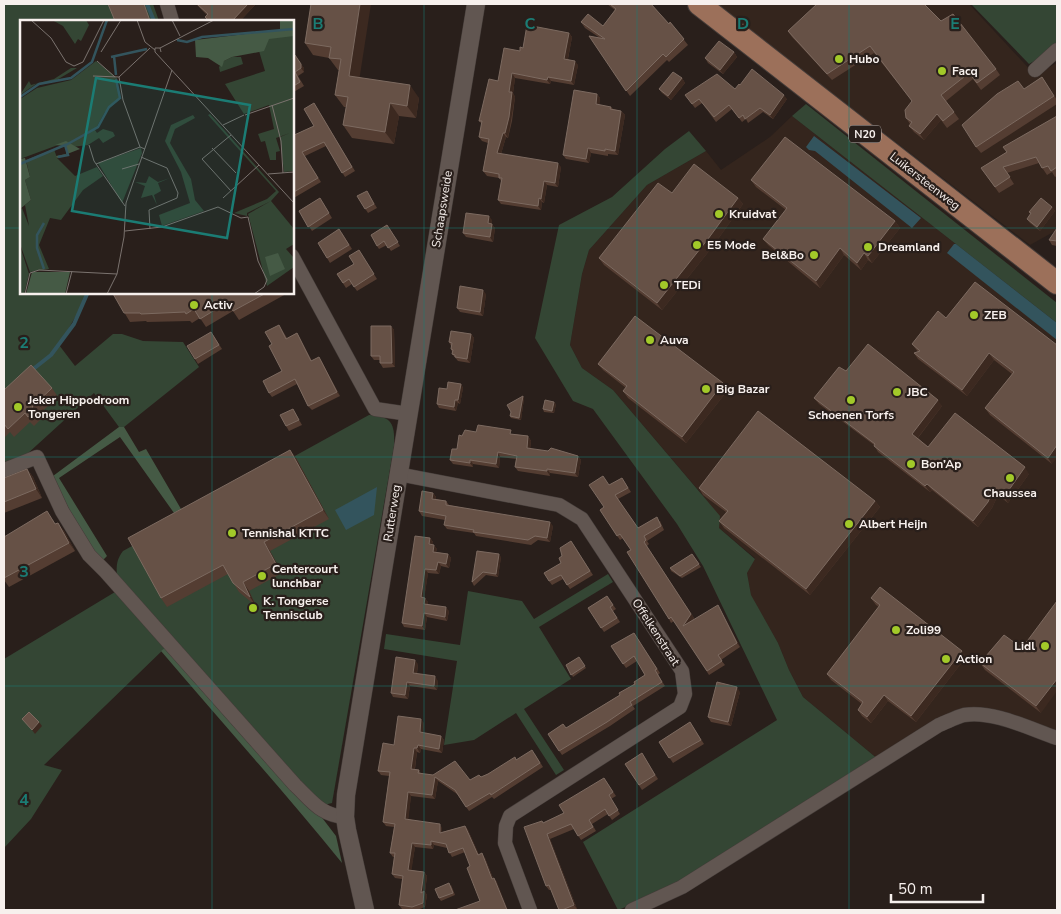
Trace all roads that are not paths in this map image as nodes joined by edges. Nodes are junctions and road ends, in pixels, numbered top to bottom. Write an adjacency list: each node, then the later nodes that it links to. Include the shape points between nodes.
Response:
1 (167, 4): 4 (street)
2 (476, 4): 9 (street, Schaapsweide)
3 (699, 4): 8 (main road, Luikersteenweg / N20)
4 (172, 20)
5 (1057, 50): 6 (street)
6 (1035, 70)
7 (294, 260): 9 (street, via 375,409)
8 (1057, 283)
9 (409, 414): 11 (street, Rutterweg)
10 (4, 470): 13 (street, via 37,457 62,512 89,555 295,784 324,813)
11 (398, 474): 13 (street, Rutterweg); 15 (street, Offelkenstraat, via 559,505 582,518 682,671 685,694 680,707 510,816 505,843)
12 (1057, 738): 16 (street, via 994,716 963,715 939,726 682,887)
13 (345, 817): 14 (street, Rutterweg)
14 (365, 910)
15 (530, 910)
16 (632, 910)

